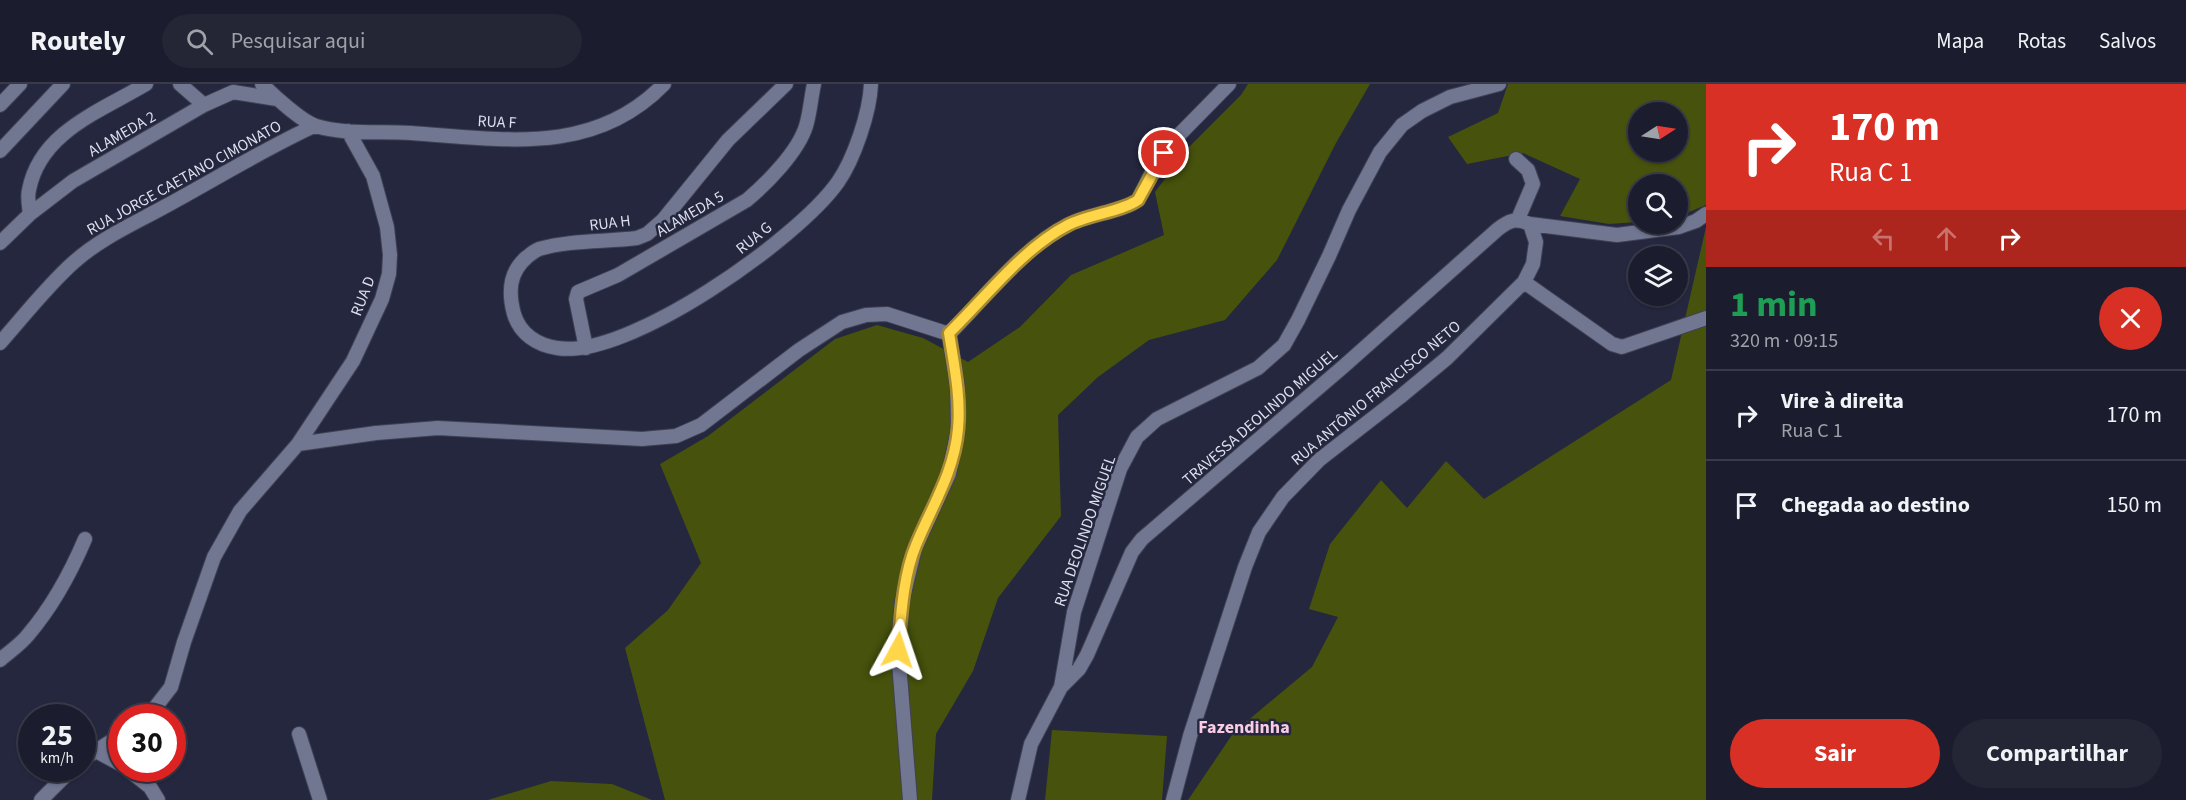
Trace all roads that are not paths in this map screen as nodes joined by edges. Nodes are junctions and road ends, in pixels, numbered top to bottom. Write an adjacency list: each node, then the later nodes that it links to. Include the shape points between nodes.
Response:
1 (20, 84): 14 (street)
2 (63, 84): 18 (street)
3 (146, 84): 20 (street, via 61,135 36,169 28,192)
4 (180, 84): 15 (street)
5 (262, 84): 13 (street)
6 (664, 84): 17 (street, RUA F, via 653,96 621,116 572,136 513,140)
7 (786, 84): 28 (street, RUA H, via 728,140 647,234 536,250 519,263 509,284 515,320 523,332 538,344 558,349)
8 (814, 84): 28 (street, ALAMEDA 5, via 801,138 765,185 747,200 618,275 578,292)
9 (871, 84): 28 (street, RUA G, via 862,129 839,181 823,200 772,246 722,283 630,333)
10 (1229, 84): 26 (street, via 1164,153 1138,200 1070,224 1051,235 1010,270)
11 (1499, 84): 32 (street, RUA DEOLINDO MIGUEL, via 1450,98 1402,125 1380,152 1284,345 1258,368 1157,419 1137,438 1120,469 1074,612)
12 (228, 88): 13 (street, ALAMEDA 2); 15 (street, ALAMEDA 2)
13 (277, 99): 16 (street)
14 (0, 105)
15 (204, 105): 20 (street, ALAMEDA 2, via 73,181)
16 (314, 126): 17 (street, RUA F); 27 (street, RUA JORGE CAETANO CIMONATO, via 115,232 75,261)
17 (348, 132): 29 (street, RUA D, via 373,177 387,227 389,274 382,299 353,361)
18 (0, 151)
19 (1516, 159): 22 (street, via 1528,170 1533,184)
20 (30, 214): 23 (street, ALAMEDA 2)
21 (1706, 214): 22 (street, via 1679,227 1617,235)
22 (1524, 221): 24 (street, RUA ANTÔNIO FRANCISCO NETO, via 1536,242 1533,264); 32 (street, TRAVESSA DEOLINDO MIGUEL, via 1510,220 1498,229 1142,539 1132,552 1087,655)
23 (0, 243)
24 (1524, 282): 25 (street, via 1612,344 1622,347); 45 (street, RUA ANTÔNIO FRANCISCO NETO, via 1447,357 1320,460 1283,497 1259,532 1190,736)
25 (1706, 318)
26 (949, 333): 29 (street, via 887,314 842,322 701,425 676,436 642,439 438,428); 43 (street, via 957,384 958,429 949,474 915,548 901,614 898,650)
27 (0, 344)
28 (586, 348)
29 (298, 444): 33 (street, RUA D, via 240,511 214,557 171,687)
30 (85, 539): 31 (street, via 44,614 27,637)
31 (0, 660)
32 (1061, 687): 44 (street, RUA DEOLINDO MIGUEL, via 1031,744)
33 (158, 704)
34 (298, 734): 42 (street)
35 (108, 743): 36 (street)
36 (96, 751): 37 (street)
37 (108, 757)
38 (59, 782): 40 (street)
39 (144, 782): 41 (street)
40 (41, 800)
41 (158, 800)
42 (320, 800)
43 (910, 800)
44 (1018, 800)
45 (1173, 800)

